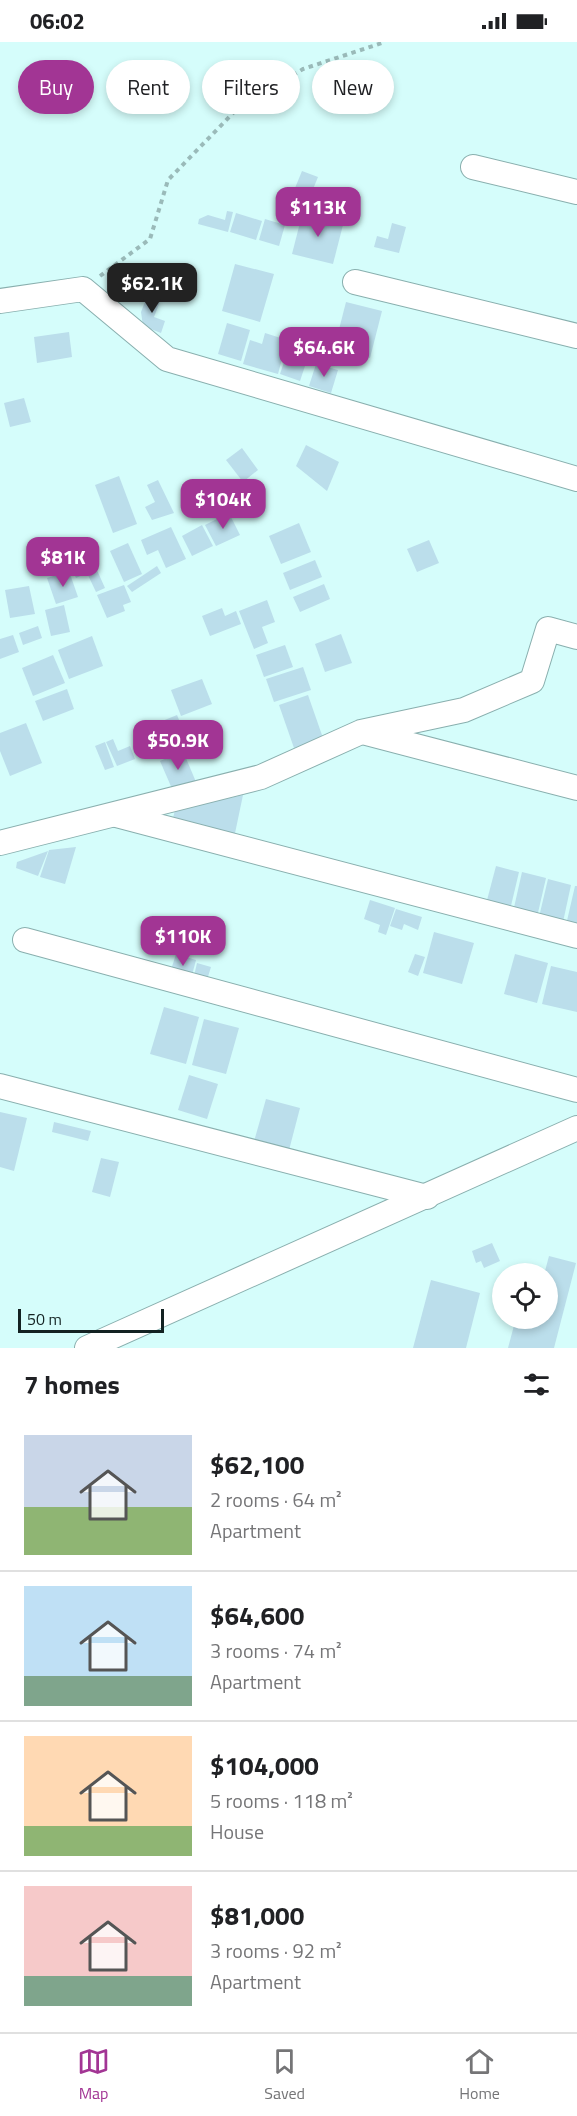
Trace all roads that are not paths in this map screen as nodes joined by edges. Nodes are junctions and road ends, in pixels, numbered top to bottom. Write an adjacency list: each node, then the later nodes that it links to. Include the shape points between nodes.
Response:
1 (473, 167): 2 (street)
2 (577, 192)
3 (355, 282): 5 (street)
4 (0, 301): 6 (street, via 83,289 167,359)
5 (577, 336)
6 (577, 479)
7 (577, 637): 8 (street, via 548,629 532,681 464,710)
8 (361, 732): 9 (street); 10 (street, via 261,777)
9 (577, 788)
10 (113, 814): 11 (street); 12 (street)
11 (0, 843)
12 (577, 936)
13 (25, 940): 15 (street)
14 (0, 1086): 17 (street)
15 (577, 1090)
16 (577, 1128): 17 (street)
17 (427, 1197): 18 (street)
18 (87, 1348)

